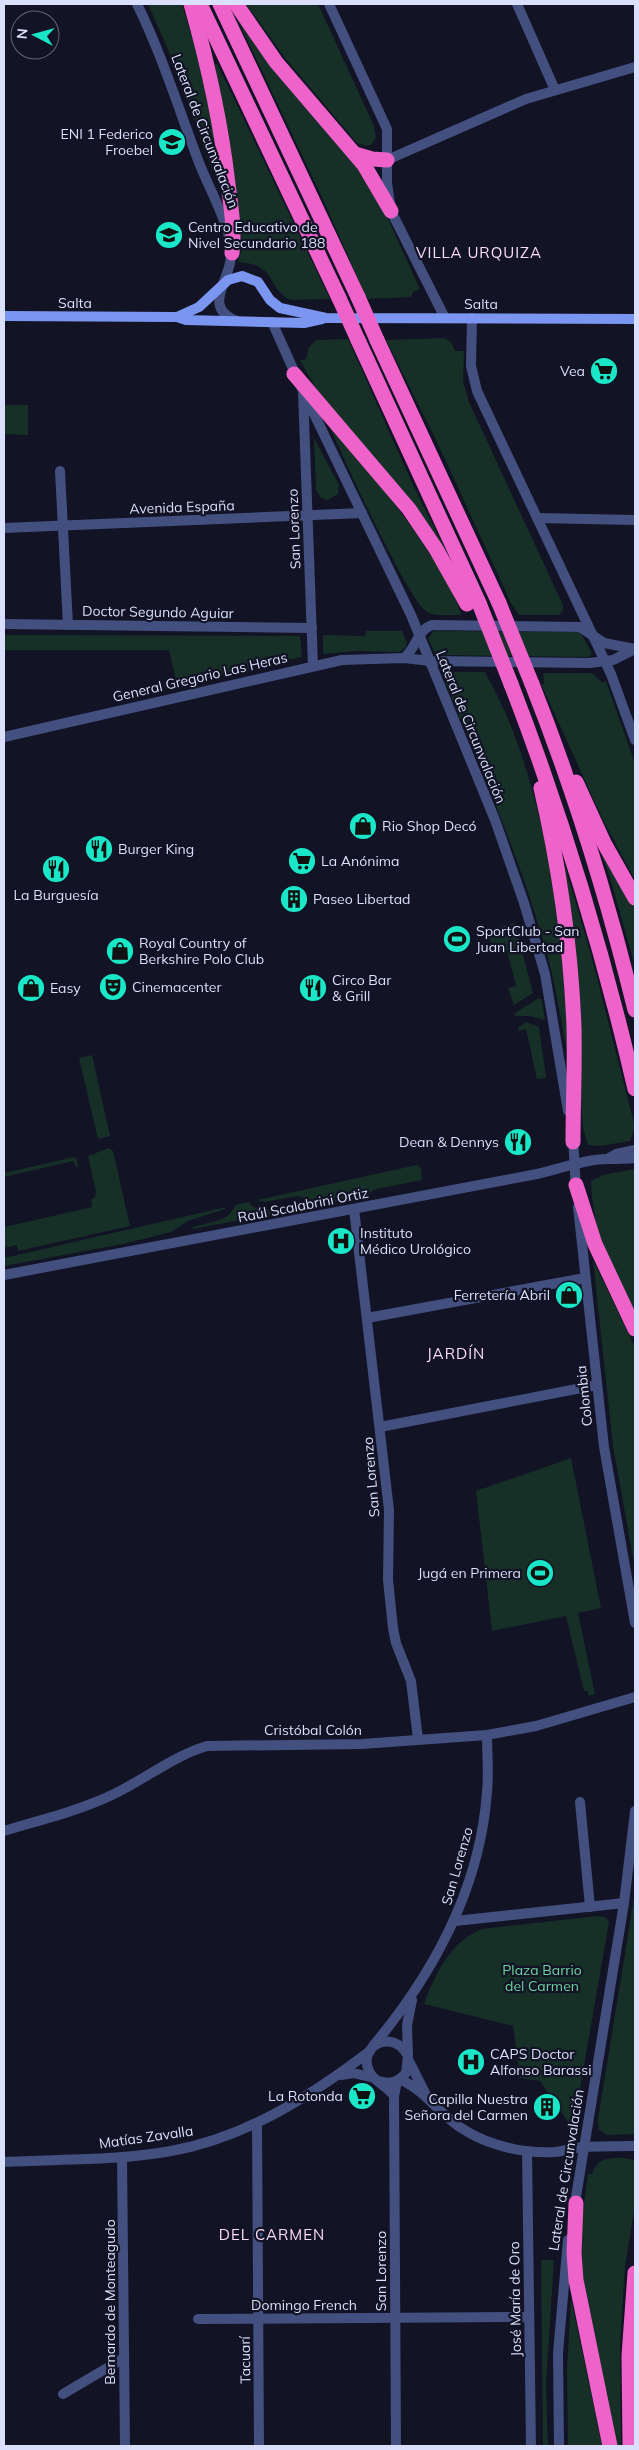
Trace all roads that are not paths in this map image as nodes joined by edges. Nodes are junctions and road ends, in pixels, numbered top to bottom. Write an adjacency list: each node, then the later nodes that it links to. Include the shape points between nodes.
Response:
1 (137, 4): 13 (street, Lateral de Circunvalación, via 167,69 203,173 224,220)
2 (191, 4): 13 (highway, via 219,113 232,215)
3 (200, 4): 32 (highway, bridge, via 339,298)
4 (220, 4): 43 (highway, bridge, via 499,603)
5 (236, 4): 10 (highway, via 276,62)
6 (329, 4): 11 (street, via 386,129)
7 (517, 4): 9 (street)
8 (635, 67): 9 (street)
9 (555, 90): 11 (street, via 526,99)
10 (355, 154): 11 (highway); 12 (highway)
11 (387, 160): 12 (street)
12 (391, 211): 18 (street)
13 (232, 253): 14 (street)
14 (221, 288): 16 (main road, Salta, via 199,308); 17 (main road, Salta, via 233,278 246,276 258,282 280,308); 21 (street, via 221,308 226,315)
15 (4, 316): 16 (main road, Salta)
16 (177, 317): 21 (main road, Salta)
17 (326, 318): 18 (main road, Salta); 22 (main road, Salta, via 304,323)
18 (445, 318): 19 (main road, Salta)
19 (472, 318): 20 (main road, Salta); 28 (street, via 474,384)
20 (635, 319)
21 (238, 321): 22 (main road, Salta)
22 (272, 322): 23 (street, Lateral de Circunvalación)
23 (294, 374): 24 (street, Lateral de Circunvalación); 32 (highway, via 404,504)
24 (302, 391): 26 (street, Lateral de Circunvalación); 27 (street, San Lorenzo)
25 (60, 471): 30 (street)
26 (362, 513): 27 (street, Avenida España); 37 (street, Lateral de Circunvalación)
27 (307, 515): 30 (street, Avenida España); 35 (street, San Lorenzo)
28 (537, 518): 29 (street); 36 (street)
29 (635, 520)
30 (62, 526): 31 (street, Avenida España); 34 (street)
31 (4, 528)
32 (473, 604): 44 (highway, bridge, via 502,662)
33 (4, 624): 34 (street, Doctor Segundo Aguiar)
34 (68, 625): 35 (street, Doctor Segundo Aguiar)
35 (312, 628): 42 (street, San Lorenzo)
36 (592, 634): 37 (street, General Gregorio Las Heras, via 580,627 432,625); 38 (street, General Gregorio Las Heras, via 604,643); 41 (street)
37 (420, 635): 39 (street, via 414,650); 40 (street, Lateral de Circunvalación)
38 (635, 649): 41 (street, General Gregorio Las Heras)
39 (404, 658): 40 (street, General Gregorio Las Heras); 42 (street, General Gregorio Las Heras, via 356,658)
40 (430, 661): 41 (street, General Gregorio Las Heras); 50 (street, Lateral de Circunvalación, via 495,820 531,924 550,999)
41 (605, 662): 46 (street)
42 (313, 666): 45 (street, General Gregorio Las Heras)
43 (544, 715): 47 (highway, via 604,843); 48 (highway, via 600,883)
44 (529, 731): 49 (highway, via 584,893); 50 (highway, via 551,838 570,970 574,1028)
45 (4, 737)
46 (635, 740)
47 (635, 898)
48 (635, 1010)
49 (635, 1089)
50 (573, 1142): 54 (street, Lateral de Circunvalación)
51 (635, 1150): 53 (street, Raúl Scalabrini Ortiz)
52 (635, 1158): 53 (street, Raúl Scalabrini Ortiz)
53 (607, 1159): 54 (street, Raúl Scalabrini Ortiz)
54 (575, 1165): 55 (street, Colombia); 56 (street, Raúl Scalabrini Ortiz)
55 (576, 1185): 58 (street, Colombia); 60 (highway, via 595,1244)
56 (354, 1209): 57 (street, Raúl Scalabrini Ortiz); 59 (street, San Lorenzo)
57 (4, 1275)
58 (585, 1278): 59 (street); 61 (street, Colombia)
59 (367, 1318): 62 (street, San Lorenzo)
60 (635, 1329)
61 (597, 1385): 62 (street); 63 (street, Colombia, via 604,1447)
62 (380, 1427): 66 (street, San Lorenzo, via 389,1510 388,1580 393,1628 411,1682)
63 (635, 1623)
64 (635, 1698): 65 (street, Cristóbal Colón, via 536,1726)
65 (487, 1734): 66 (street, Cristóbal Colón); 72 (street, San Lorenzo, via 488,1791 482,1832)
66 (418, 1739): 69 (street, Cristóbal Colón, via 362,1744 207,1746 99,1801)
67 (580, 1802): 71 (street)
68 (635, 1811): 70 (street, Lateral de Circunvalación)
69 (4, 1831)
70 (624, 1903): 71 (street); 83 (street, Lateral de Circunvalación)
71 (590, 1907): 72 (street)
72 (455, 1921): 73 (street, San Lorenzo)
73 (414, 1994): 74 (street, San Lorenzo); 75 (street, San Lorenzo, via 407,2025)
74 (372, 2049): 75 (street, via 390,2041 401,2046); 76 (street, Matías Zavalla); 77 (street, via 368,2069)
75 (408, 2058): 78 (street, via 406,2073); 80 (street)
76 (335, 2077): 77 (street, Matías Zavalla, via 353,2073); 81 (street, Matías Zavalla)
77 (377, 2080): 78 (street, via 385,2083); 79 (street)
78 (398, 2080): 79 (street, San Lorenzo); 80 (street)
79 (394, 2096): 90 (street, San Lorenzo)
80 (427, 2098): 84 (street, via 465,2131 483,2140)
81 (257, 2122): 85 (street, Matías Zavalla, via 202,2144); 92 (street, Tacuarí)
82 (630, 2146): 83 (street)
83 (584, 2147): 84 (street, via 557,2152); 87 (street, Lateral de Circunvalación)
84 (527, 2151): 89 (street, José María de Oro)
85 (122, 2157): 86 (street, Matías Zavalla); 93 (street, Bernardo de Monteagudo)
86 (4, 2162)
87 (576, 2203): 99 (street, Lateral de Circunvalación, via 569,2236 560,2321); 100 (highway, via 576,2280)
88 (635, 2273): 101 (highway, via 630,2346)
89 (529, 2317): 90 (street, Domingo French); 98 (street, José María de Oro)
90 (395, 2318): 92 (street, Domingo French); 97 (street, San Lorenzo)
91 (198, 2319): 92 (street, Domingo French)
92 (258, 2319): 96 (street, Tacuarí)
93 (124, 2358): 94 (street); 95 (street, Bernardo de Monteagudo)
94 (63, 2394)
95 (125, 2446)
96 (260, 2446)
97 (396, 2446)
98 (531, 2446)
99 (558, 2446)
100 (610, 2446)
101 (630, 2446)

